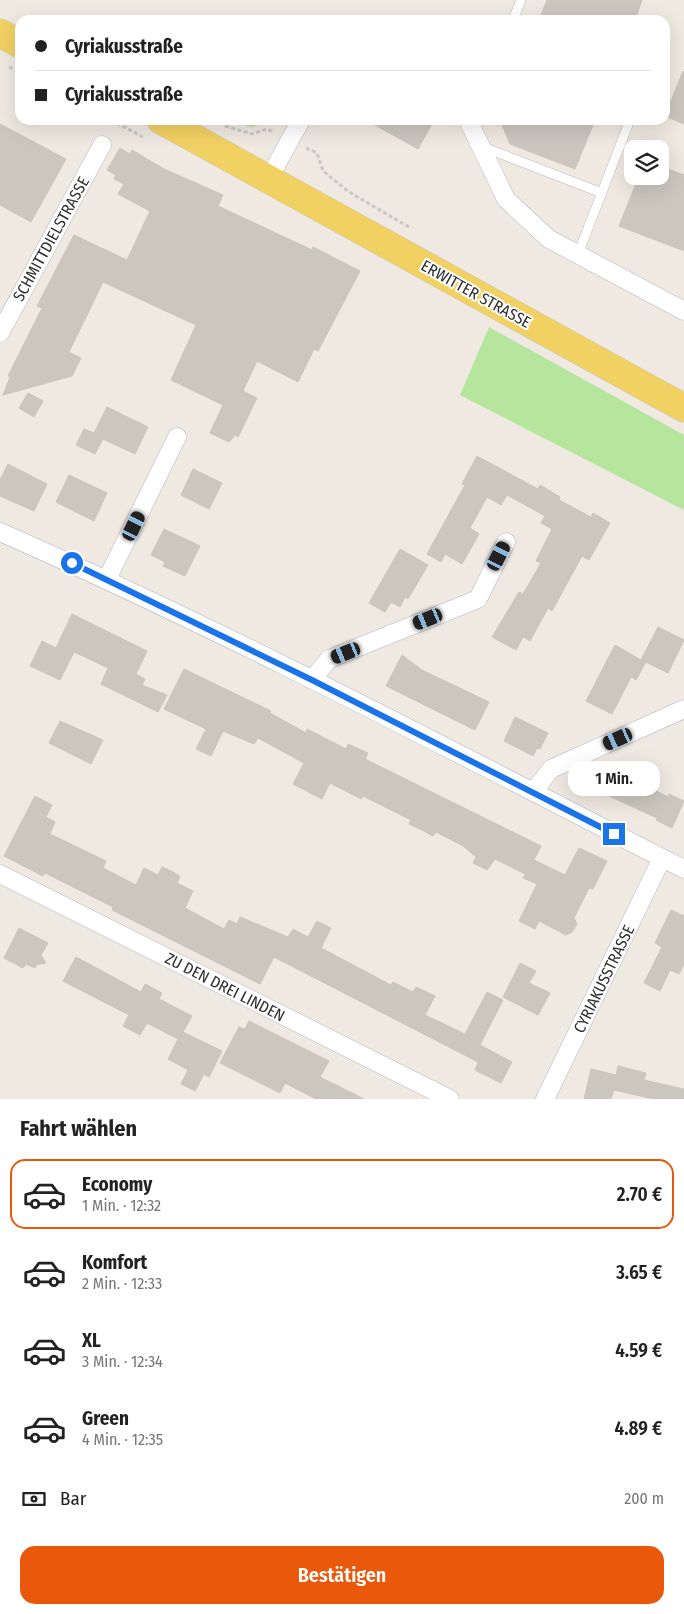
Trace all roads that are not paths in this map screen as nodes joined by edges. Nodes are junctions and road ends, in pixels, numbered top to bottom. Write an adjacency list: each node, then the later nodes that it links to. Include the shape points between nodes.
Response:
1 (521, 0): 2 (lane)
2 (515, 15)
3 (0, 33): 4 (main road)
4 (15, 41)
5 (170, 125): 11 (main road, ERWITTER STRASSE)
6 (298, 125): 11 (street)
7 (470, 125): 10 (street)
8 (628, 125): 12 (lane)
9 (102, 144): 15 (street, SCHMITTDIELSTRASSE)
10 (481, 146): 12 (lane); 13 (street, via 506,199 550,239)
11 (269, 178): 16 (main road, ERWITTER STRASSE)
12 (602, 193): 13 (lane)
13 (578, 254): 14 (street)
14 (684, 311)
15 (0, 333)
16 (684, 408)
17 (177, 437): 20 (street)
18 (0, 532): 20 (street)
19 (506, 542): 21 (street, via 478,598 329,659)
20 (107, 579): 21 (street)
21 (312, 680): 23 (street)
22 (684, 709): 23 (street, via 551,769)
23 (533, 792): 24 (street)
24 (662, 858): 25 (street); 28 (street, CYRIAKUSSTRASSE)
25 (684, 869)
26 (0, 874): 27 (street, ZU DEN DREI LINDEN)
27 (450, 1099)
28 (545, 1099)

